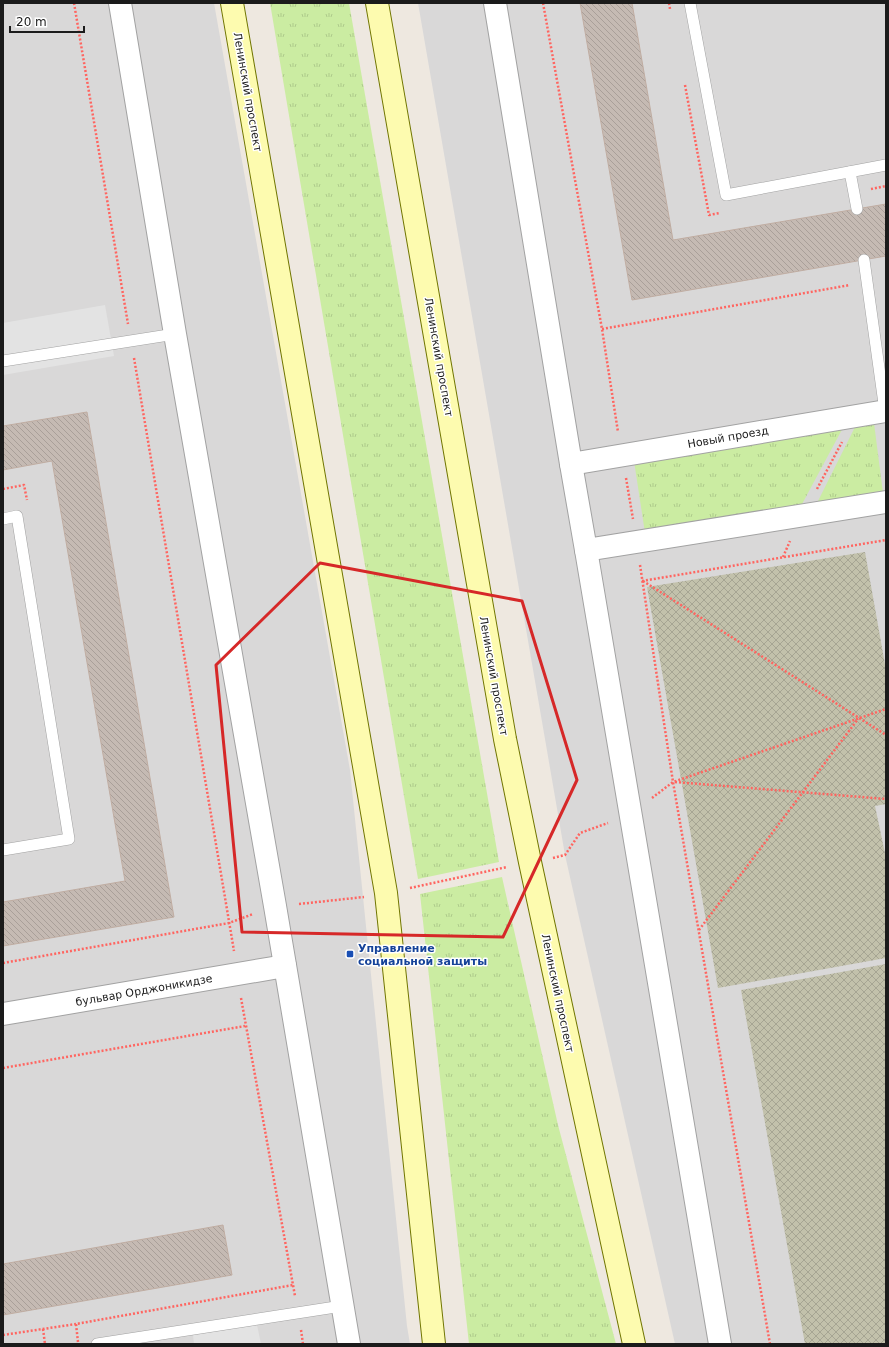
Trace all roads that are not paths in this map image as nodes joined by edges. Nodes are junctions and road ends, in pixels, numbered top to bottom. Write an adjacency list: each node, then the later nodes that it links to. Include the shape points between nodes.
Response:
1 (120, 3): 10 (street)
2 (232, 3): 23 (main road, Ленинский проспект, via 386,893)
3 (377, 3): 24 (main road, Ленинский проспект, via 504,731)
4 (495, 3): 13 (street)
5 (690, 3): 7 (lane, via 726,195)
6 (886, 165): 7 (lane)
7 (850, 172): 8 (lane)
8 (857, 209)
9 (864, 260): 12 (lane)
10 (175, 334): 11 (lane); 18 (street)
11 (3, 361)
12 (886, 411): 13 (street, Новый проезд)
13 (571, 464): 16 (street)
14 (886, 502): 16 (street)
15 (3, 519): 17 (lane, via 17,516 69,839)
16 (586, 550): 25 (street)
17 (3, 850)
18 (285, 966): 19 (street, бульвар Орджоникидзе); 20 (street)
19 (3, 1014)
20 (342, 1306): 21 (lane); 22 (street)
21 (97, 1344)
22 (349, 1344)
23 (434, 1344)
24 (634, 1344)
25 (720, 1344)

